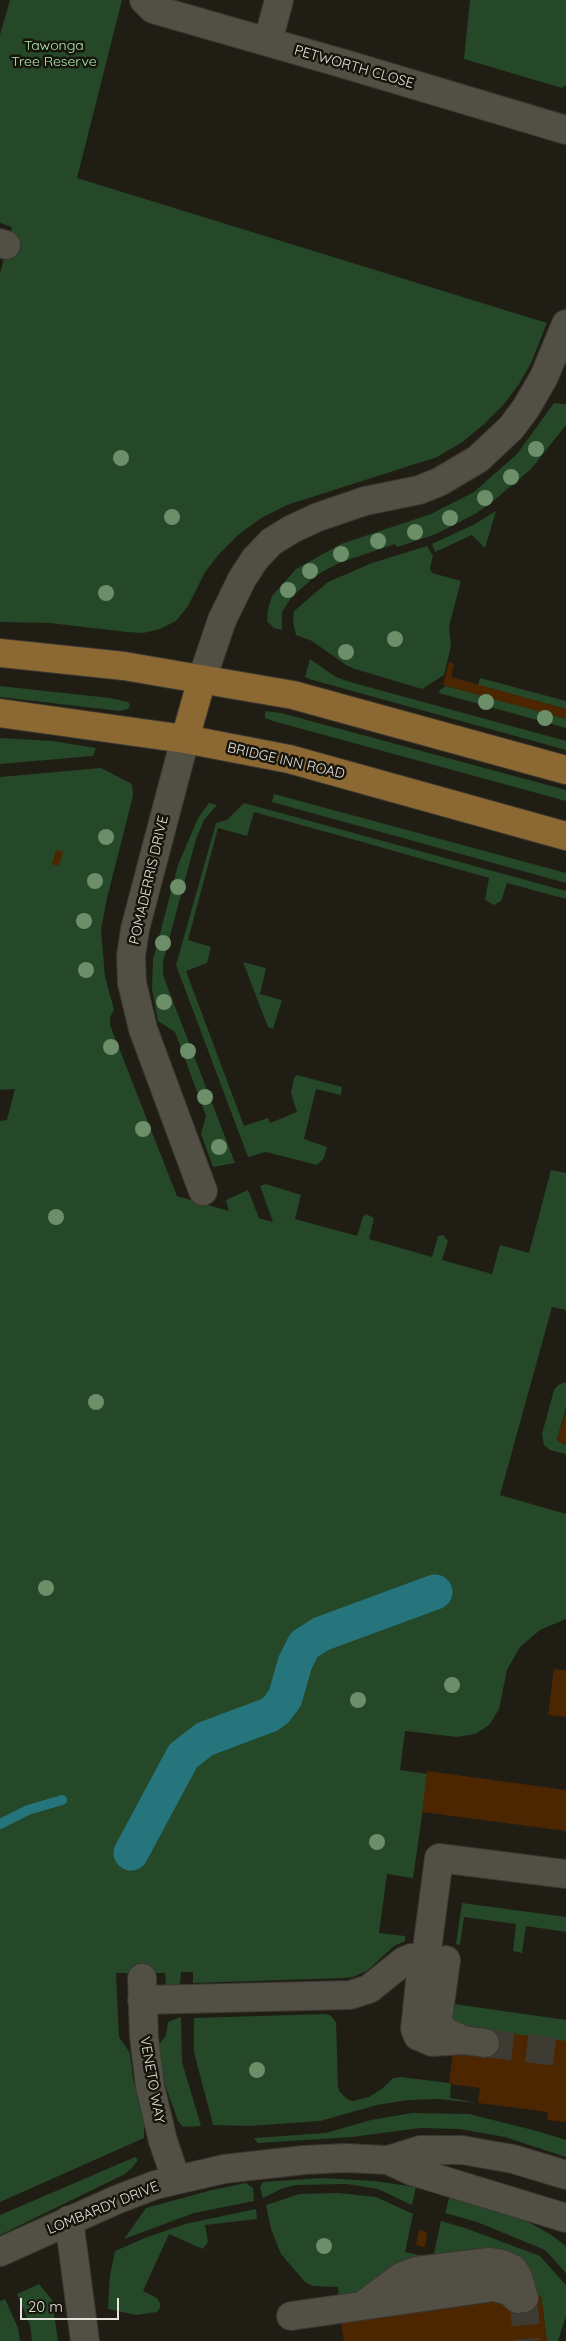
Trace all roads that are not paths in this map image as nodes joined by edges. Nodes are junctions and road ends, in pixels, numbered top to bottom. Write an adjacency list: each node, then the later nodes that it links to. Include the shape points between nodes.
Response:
1 (144, 0): 3 (street, PETWORTH CLOSE, via 153,9)
2 (279, 0): 3 (street)
3 (268, 41): 4 (street, PETWORTH CLOSE)
4 (566, 130)
5 (566, 324): 6 (street)
6 (555, 380): 8 (street, via 511,428 460,472 419,490 318,517 271,542 242,579 222,620)
7 (0, 653): 8 (main road, via 118,665)
8 (202, 679): 10 (main road); 11 (main road, via 292,695)
9 (0, 712): 10 (main road, BRIDGE INN ROAD)
10 (185, 739): 12 (main road, BRIDGE INN ROAD, via 289,759); 13 (street, POMADERRIS DRIVE, via 135,929 132,983 143,1029)
11 (566, 770)
12 (566, 836)
13 (203, 1191)
14 (566, 1874): 15 (street, via 439,1858)
15 (436, 1958): 16 (street, via 420,1982 415,2019 418,2036 432,2042); 19 (street, VENETO WAY, via 404,1961 369,1989 350,1995 142,1989 150,2086)
16 (474, 2041)
17 (388, 2160): 18 (street, LOMBARDY DRIVE, via 420,2150 462,2150 513,2159); 19 (street, LOMBARDY DRIVE, via 345,2158 254,2164); 20 (street, LOMBARDY DRIVE, via 412,2171)
18 (566, 2175)
19 (176, 2179): 21 (street, LOMBARDY DRIVE)
20 (566, 2218)
21 (69, 2220): 22 (street, LOMBARDY DRIVE); 25 (street)
22 (0, 2252)
23 (521, 2298): 24 (street, via 518,2277 513,2269 490,2262 416,2271 401,2277 361,2307)
24 (290, 2316)
25 (85, 2341)

